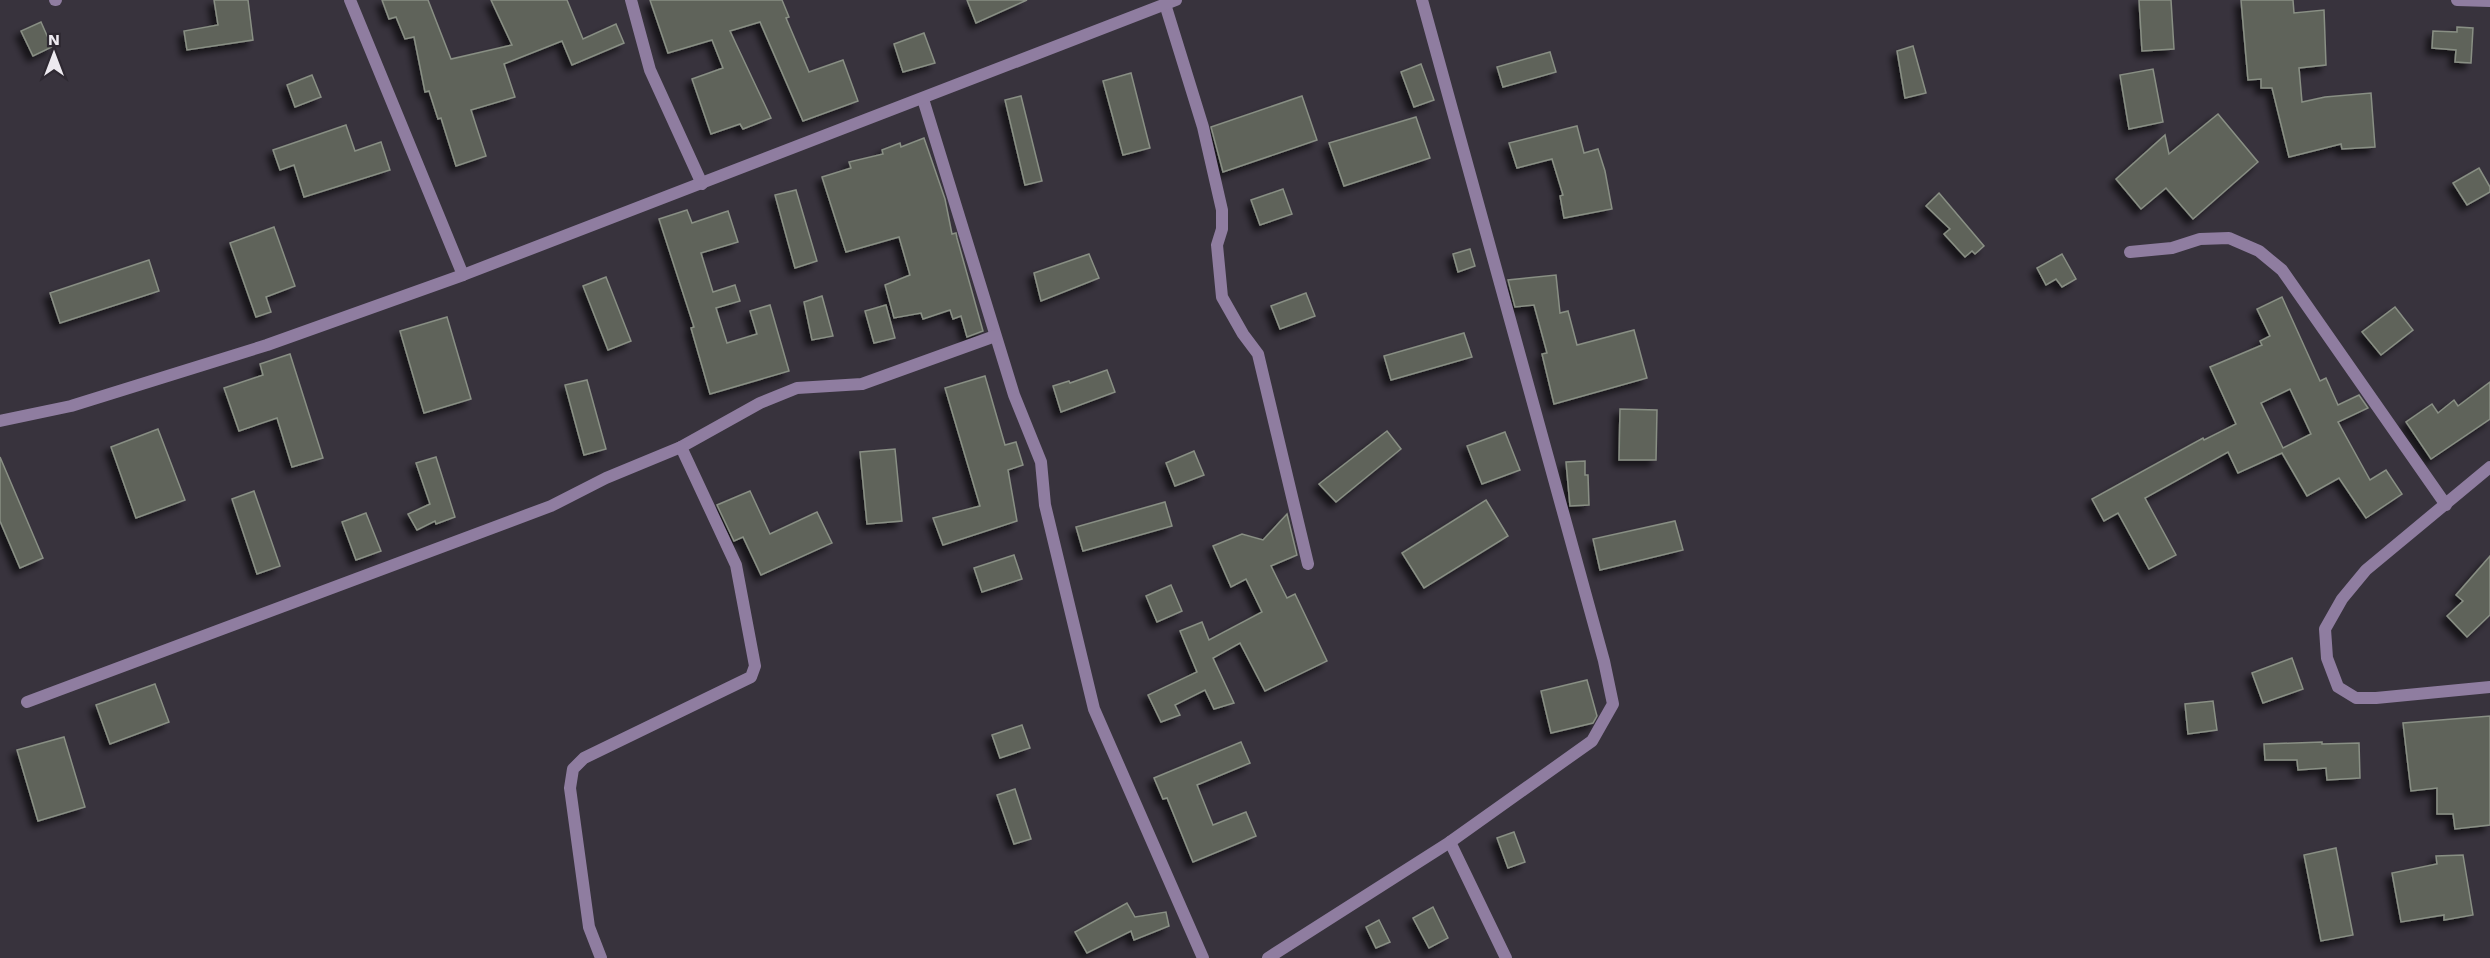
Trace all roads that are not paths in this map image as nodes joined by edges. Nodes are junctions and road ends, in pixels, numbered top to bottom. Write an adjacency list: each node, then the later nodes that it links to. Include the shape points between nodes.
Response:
1 (350, 0): 10 (street)
2 (630, 0): 8 (street, via 650,70)
3 (1422, 0): 19 (street, via 1612,704 1592,741)
4 (2457, 0): 5 (street)
5 (2490, 1)
6 (1170, 2): 7 (street); 16 (street, via 1221,210 1222,229 1217,245 1222,297 1258,354)
7 (923, 99): 8 (street); 11 (street)
8 (702, 184): 10 (street)
9 (2130, 252): 15 (street, via 2172,248 2200,239 2229,238 2259,251 2282,270)
10 (463, 275): 12 (street, via 267,345 71,405)
11 (994, 336): 13 (street, via 862,384 797,388 760,403); 21 (street, via 1041,462 1045,506 1094,709)
12 (0, 421)
13 (681, 447): 18 (street, via 551,506); 20 (street, via 736,565 755,666 751,676 584,758 573,769 570,789 589,927)
14 (2490, 467): 15 (street)
15 (2446, 506): 17 (street, via 2366,570 2342,599 2325,629 2327,658 2338,687 2356,698)
16 (1308, 564)
17 (2490, 687)
18 (27, 702)
19 (1450, 842): 22 (street); 23 (street)
20 (601, 958)
21 (1203, 958)
22 (1268, 958)
23 (1506, 958)

